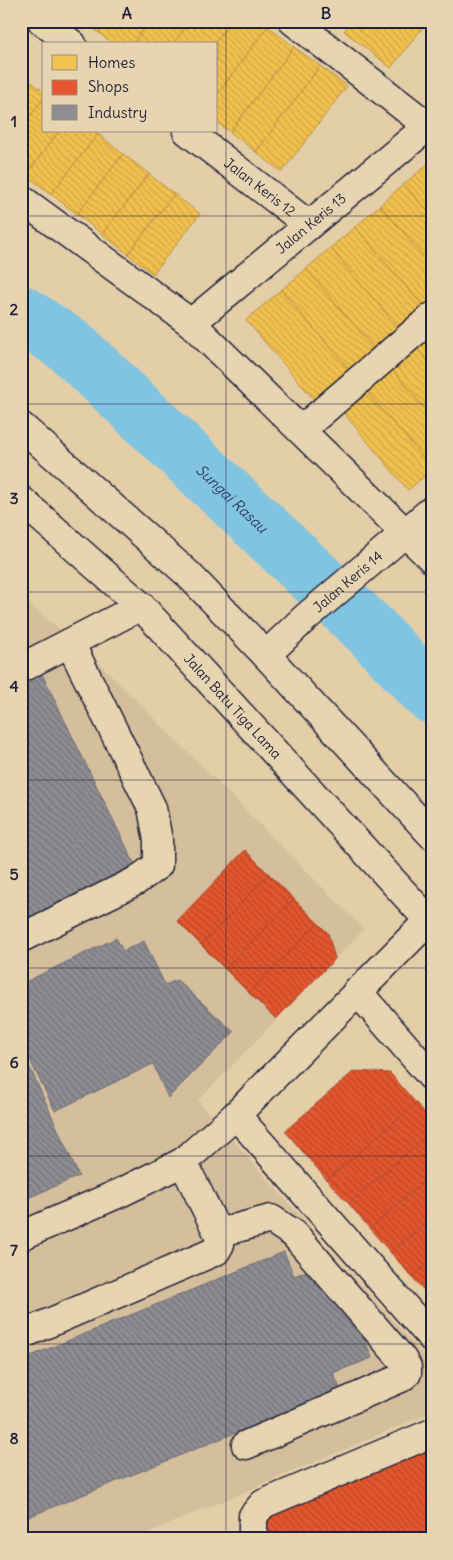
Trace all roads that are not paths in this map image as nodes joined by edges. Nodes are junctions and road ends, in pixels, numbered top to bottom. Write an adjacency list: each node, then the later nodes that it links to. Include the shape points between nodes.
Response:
1 (42, 21): 3 (street)
2 (293, 21): 4 (street)
3 (69, 42)
4 (430, 124): 7 (street, Jalan Keris 13)
5 (188, 132): 7 (street, Jalan Keris 12)
6 (21, 199): 9 (street)
7 (309, 224): 9 (street, Jalan Keris 13)
8 (432, 317): 11 (street)
9 (191, 323): 11 (street)
10 (21, 426): 18 (street, via 188,574)
11 (300, 430): 14 (street)
12 (21, 500): 16 (street, Jalan Batu Tiga Lama)
13 (432, 510): 14 (street, Jalan Keris 14)
14 (406, 533): 15 (street); 18 (street, Jalan Keris 14)
15 (432, 558)
16 (141, 606): 17 (street); 21 (street, Jalan Batu Tiga Lama)
17 (70, 643): 19 (street); 22 (street, via 152,808 158,840 158,865 136,881)
18 (266, 655): 20 (street)
19 (21, 668)
20 (432, 835)
21 (430, 923): 23 (street)
22 (21, 938)
23 (357, 991): 24 (street); 25 (street)
24 (432, 1078)
25 (236, 1115): 26 (street); 30 (street)
26 (184, 1162): 27 (street); 28 (street)
27 (218, 1233): 29 (street, via 220,1244 216,1251); 32 (street, via 271,1219 294,1234 407,1367 407,1373 401,1378)
28 (21, 1236)
29 (21, 1335)
30 (432, 1338)
31 (432, 1434): 33 (street, via 263,1504 253,1516)
32 (246, 1445)
33 (256, 1539)

